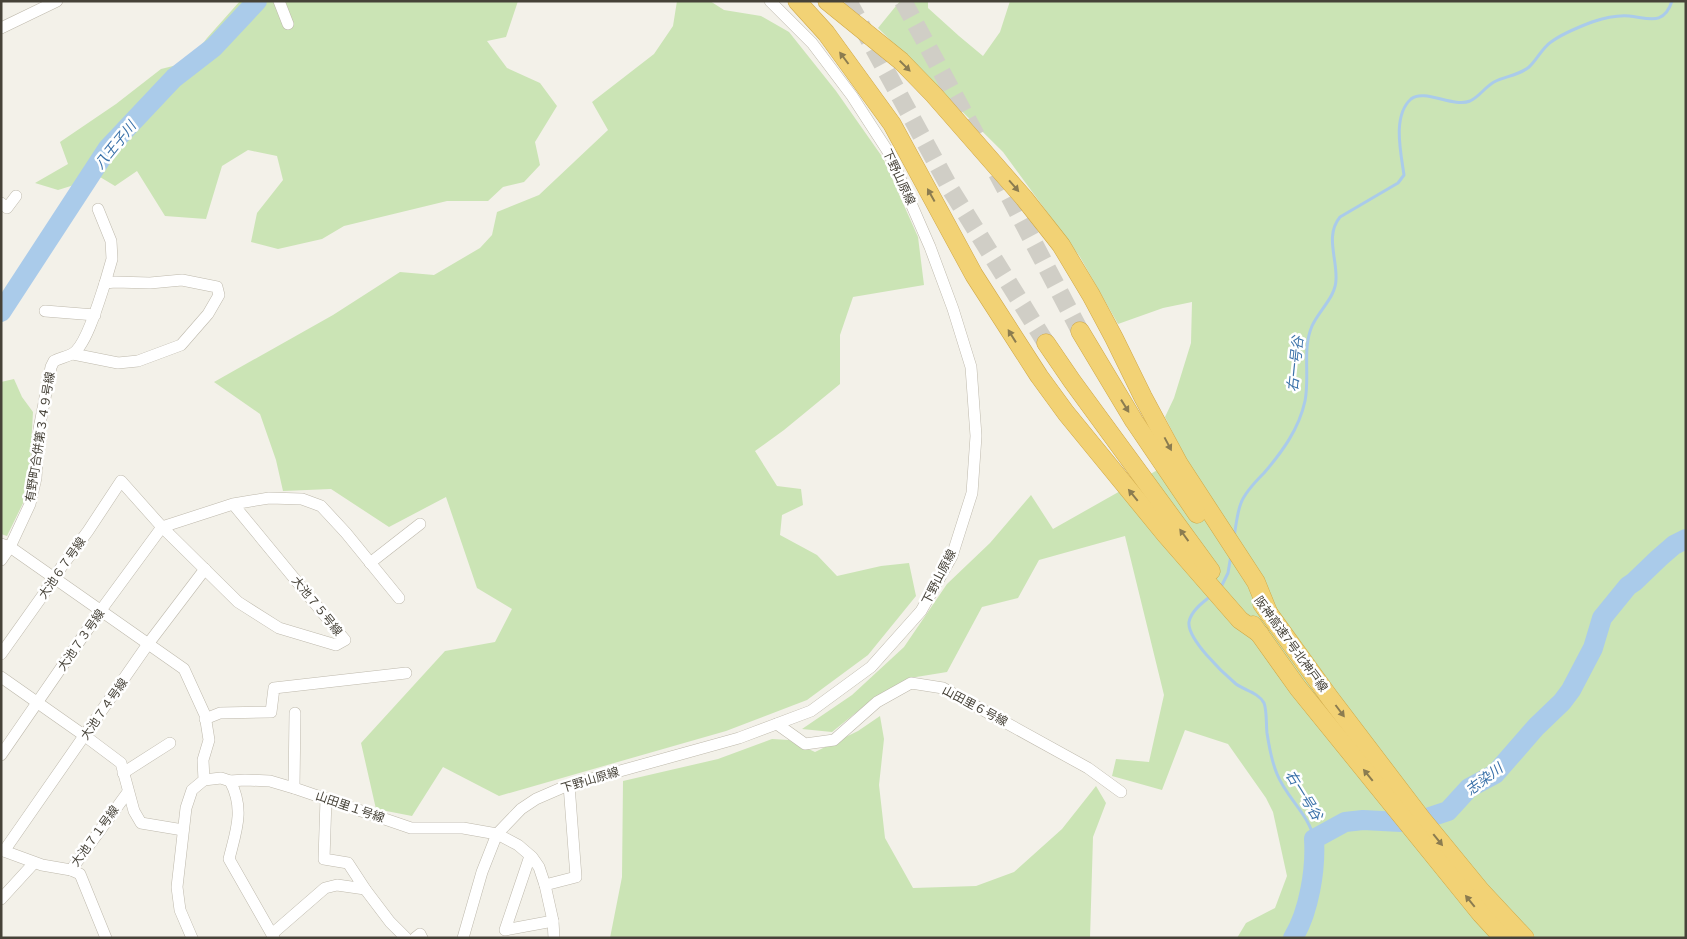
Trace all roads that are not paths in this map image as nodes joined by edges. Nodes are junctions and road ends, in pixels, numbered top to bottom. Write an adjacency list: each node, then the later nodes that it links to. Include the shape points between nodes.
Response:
1 (57, 1): 7 (street)
2 (278, 1): 6 (street)
3 (770, 1): 37 (street, 下野山原線, via 812,43 890,153 933,256 971,367 976,436 972,493 952,556 921,611 871,667 811,710)
4 (797, 1): 29 (highway, one-way to 4, via 1240,620 1066,413 974,274 892,124 826,34)
5 (827, 1): 28 (highway, one-way to 28, via 901,61 934,95 1024,198 1060,245 1091,295 1179,464 1256,582)
6 (288, 24)
7 (1, 28)
8 (16, 196): 9 (street, via 7,208)
9 (1, 204)
10 (98, 209): 11 (street, 有野町合併第３４９号線, via 111,241 112,259)
11 (104, 283): 13 (street, 有野町合併第３４９号線); 16 (street, via 182,280 217,287 219,295 208,314 181,345 138,361 118,363)
12 (45, 312): 13 (street)
13 (96, 315): 16 (street, 有野町合併第３４９号線)
14 (1080, 331): 28 (highway, 阪神高速7号北神戸線, one-way to 28, via 1175,482)
15 (1046, 343): 29 (highway, 阪神高速7号北神戸線, one-way to 15)
16 (73, 354): 21 (street, 有野町合併第３４９号線, via 54,361 51,367 30,504)
17 (121, 481): 20 (street, 大池７５号線); 25 (street, 大池６７号線)
18 (233, 504): 20 (street); 23 (street, via 270,498 302,500 321,506); 24 (street, 大池７５号線, via 345,640 336,645 279,628 238,602)
19 (420, 524): 23 (street)
20 (162, 527): 24 (street, 大池７５号線); 27 (street, 大池７３号線)
21 (5, 546): 22 (street); 25 (street)
22 (1, 560)
23 (370, 563): 26 (street)
24 (204, 569): 30 (street, 大池７４号線)
25 (54, 578): 27 (street); 31 (street, 大池６７号線)
26 (398, 598)
27 (101, 610): 30 (street); 34 (street, 大池７３号線)
28 (1269, 614): 68 (highway, 阪神高速7号北神戸線, one-way to 68, via 1422,819 1481,891)
29 (1260, 634): 67 (highway, 阪神高速7号北神戸線, one-way to 29, via 1480,914 1298,688)
30 (148, 644): 36 (street, via 184,669); 38 (street, 大池７４号線)
31 (1, 654)
32 (406, 673): 36 (street, via 274,688 271,712 220,713)
33 (1, 677): 34 (street)
34 (38, 702): 38 (street); 40 (street, 大池７３号線)
35 (295, 713): 45 (street)
36 (205, 719): 42 (street, via 209,740 203,760)
37 (777, 724): 44 (street, 下野山原線, via 739,738); 47 (street, 山田里６号線, via 805,744 834,740 876,702 911,683 943,688 1088,768)
38 (86, 736): 41 (street, via 121,763); 51 (street, 大池７４号線)
39 (170, 743): 41 (street)
40 (1, 754)
41 (124, 773): 46 (street)
42 (204, 780): 43 (street, 山田里１号線, via 221,778); 49 (street, via 192,790)
43 (230, 781): 45 (street, 山田里１号線, via 270,781); 59 (street, via 236,791 240,812 230,859)
44 (570, 785): 50 (street, 下野山原線, via 536,799); 55 (street, via 576,877)
45 (294, 788): 48 (street, 山田里１号線)
46 (128, 792): 49 (street, via 141,823); 54 (street, 大池７１号線)
47 (1121, 792)
48 (326, 799): 50 (street, 山田里１号線, via 411,828 463,828); 56 (street, via 324,859 348,863)
49 (183, 830): 61 (street, via 177,888 180,910)
50 (496, 834): 52 (street, 山田里１号線, via 518,845); 65 (street, 下野山原線)
51 (3, 850): 53 (street, 大池７１号線)
52 (530, 856): 55 (street, via 539,867); 58 (street, via 505,930)
53 (34, 863): 54 (street, 大池７１号線); 57 (street)
54 (71, 870): 60 (street, via 80,874)
55 (544, 885): 58 (street)
56 (365, 889): 59 (street, via 337,885 325,888); 62 (street)
57 (1, 899)
58 (553, 920): 66 (street)
59 (273, 936)
60 (106, 938)
61 (192, 938)
62 (406, 938)
63 (415, 938): 64 (street, via 420,934)
64 (422, 938)
65 (463, 938)
66 (554, 938)
67 (1503, 938)
68 (1525, 938)

